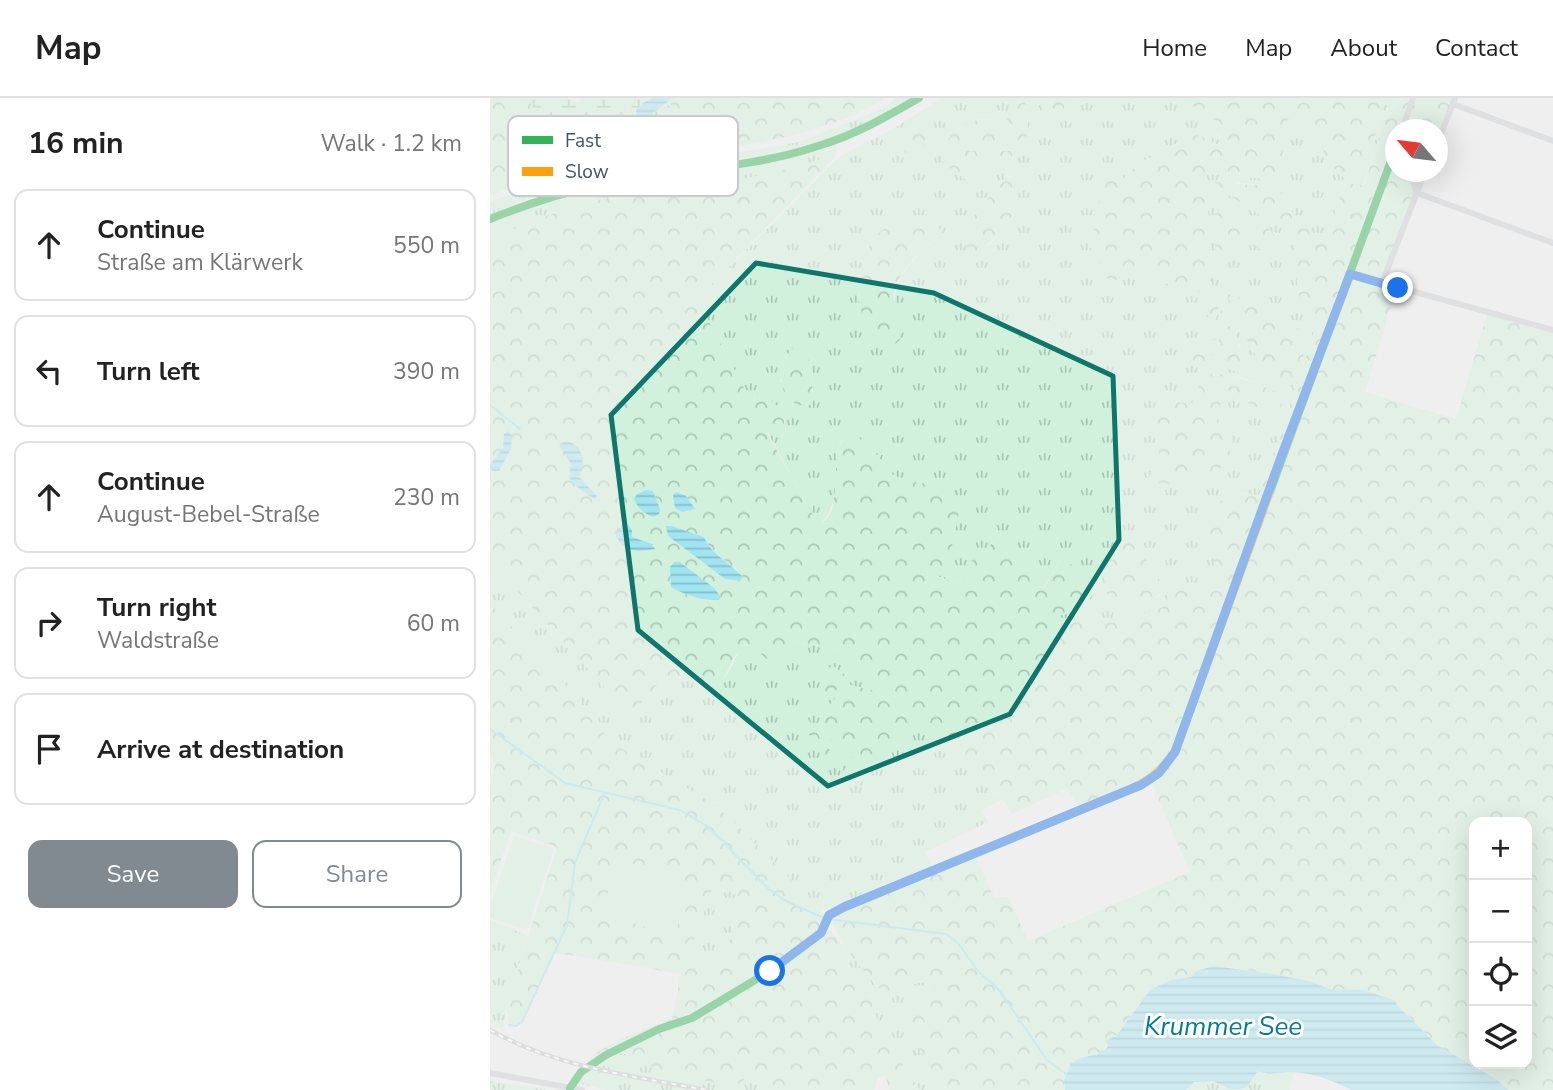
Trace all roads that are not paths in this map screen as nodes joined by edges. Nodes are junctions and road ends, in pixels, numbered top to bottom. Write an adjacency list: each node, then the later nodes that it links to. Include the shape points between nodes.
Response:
1 (919, 98): 7 (street, via 845,138 789,156)
2 (1413, 98): 4 (street)
3 (1454, 101): 5 (street); 6 (street)
4 (1406, 119)
5 (1447, 119)
6 (1553, 141)
7 (738, 164)
8 (1385, 175): 15 (street)
9 (1413, 182): 11 (street)
10 (1422, 182): 11 (street)
11 (1417, 193): 14 (street); 16 (street)
12 (547, 196): 13 (street)
13 (490, 219)
14 (1553, 243)
15 (1350, 274): 16 (street); 19 (street, via 1175,752 1159,773 1141,785 844,907 827,919 821,933 770,971 692,1018 606,1055 582,1072)
16 (1382, 283): 17 (street)
17 (1553, 330)
18 (490, 1073): 19 (street)
19 (570, 1088): 20 (street)
20 (582, 1090)

